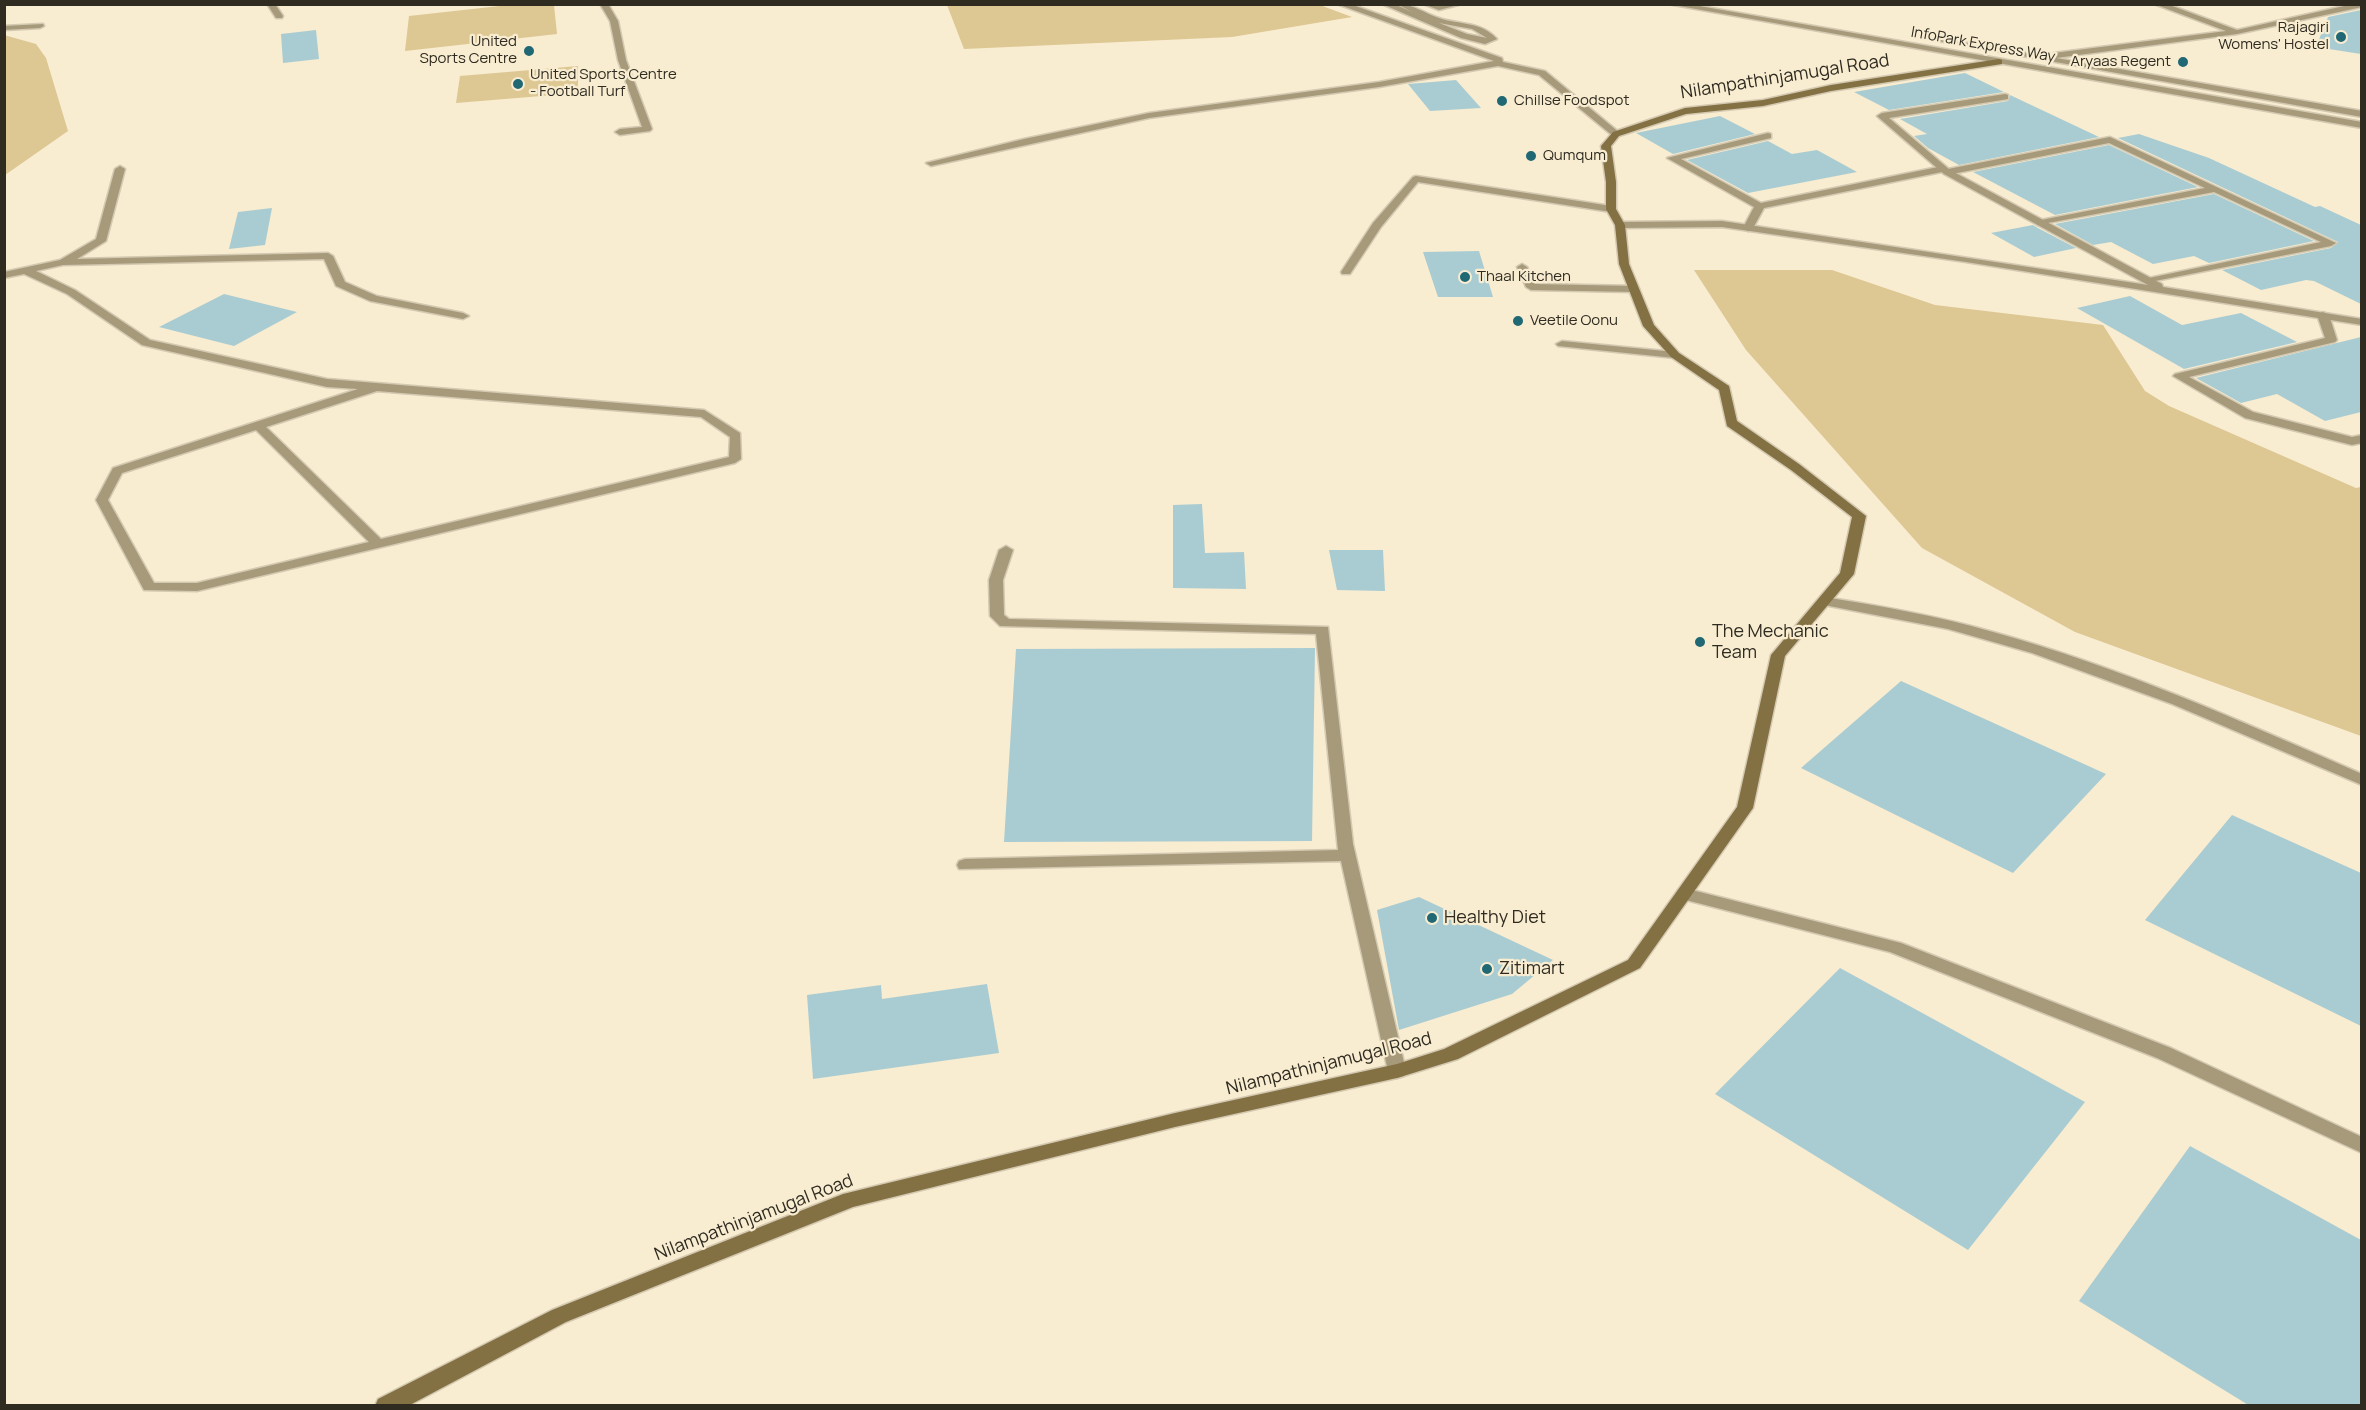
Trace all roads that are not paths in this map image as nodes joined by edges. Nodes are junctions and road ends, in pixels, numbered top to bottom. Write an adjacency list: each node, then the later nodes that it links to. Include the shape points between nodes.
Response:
1 (271, 4): 11 (street)
2 (604, 4): 24 (street, via 614,21 622,60 646,129)
3 (1341, 4): 16 (street)
4 (1386, 4): 13 (street)
5 (1401, 4): 13 (street, via 1438,20 1474,26 1493,39 1485,42)
6 (1427, 4): 7 (street, via 1439,8)
7 (1458, 4)
8 (1671, 4): 19 (street, InfoPark Express Way)
9 (2158, 4): 15 (street)
10 (2361, 5): 15 (street)
11 (279, 16)
12 (40, 26): 14 (street)
13 (1443, 27): 16 (street)
14 (4, 28)
15 (2236, 32): 18 (street)
16 (1428, 34): 20 (street, via 1499,60)
17 (1929, 39): 18 (street, InfoPark Express Way)
18 (2036, 58): 22 (street, InfoPark Express Way)
19 (1999, 62): 23 (street, InfoPark Express Way); 25 (street, Nilampathinjamugal Road, via 1830,88 1763,103 1685,111)
20 (1498, 63): 25 (street, via 1542,73); 27 (street, via 1439,77 1179,110)
21 (2005, 97): 29 (street, via 1882,116)
22 (2361, 114)
23 (2361, 125)
24 (620, 132)
25 (1616, 134): 32 (street, Nilampathinjamugal Road, via 1606,146)
26 (1768, 136): 31 (street, via 1672,158)
27 (931, 163)
28 (120, 169): 36 (street, via 101,241)
29 (1945, 170): 30 (street, via 2110,140); 31 (street); 33 (street)
30 (2215, 189): 33 (street); 41 (street, via 2331,243)
31 (1760, 206): 35 (street)
32 (1611, 209): 34 (street, Nilampathinjamugal Road); 39 (street, via 1416,178 1377,225)
33 (2041, 223): 41 (street)
34 (1620, 225): 35 (street, via 1722,224); 42 (street, Nilampathinjamugal Road, via 1624,264)
35 (1748, 228): 43 (street)
36 (63, 262): 38 (street); 45 (street, via 327,256 340,284 374,299)
37 (1522, 267): 42 (street, via 1531,287)
38 (25, 270): 40 (street); 49 (street, via 71,292 146,343 327,383)
39 (1346, 272)
40 (4, 274)
41 (2149, 281): 43 (street)
42 (1634, 289): 48 (street, Nilampathinjamugal Road, via 1649,326)
43 (2169, 291): 44 (street)
44 (2323, 315): 46 (street); 51 (street, via 2331,340 2179,376 2249,415 2352,441)
45 (463, 316)
46 (2361, 322)
47 (1562, 344): 48 (street)
48 (1674, 355): 54 (street, Nilampathinjamugal Road, via 1725,389 1731,423 1859,516 1847,574)
49 (376, 387): 50 (street); 52 (street, via 705,414 736,436 735,459)
50 (258, 425): 52 (street); 52 (street, via 117,471 102,500 149,587 197,587)
51 (2361, 439)
52 (378, 544)
53 (1006, 550): 56 (street, via 996,580 997,616 1005,623 1323,630)
54 (1824, 601): 55 (street, via 1904,614 2065,660 2220,718); 58 (street, Nilampathinjamugal Road, via 1778,655 1745,807)
55 (2361, 780)
56 (1347, 855): 57 (street); 59 (street)
57 (964, 865)
58 (1684, 894): 59 (street, Nilampathinjamugal Road, via 1634,964 1451,1054); 60 (street, via 1895,947 2164,1053)
59 (1397, 1071): 61 (street, Nilampathinjamugal Road, via 1175,1120 850,1200 559,1316)
60 (2361, 1146)
61 (386, 1406)

